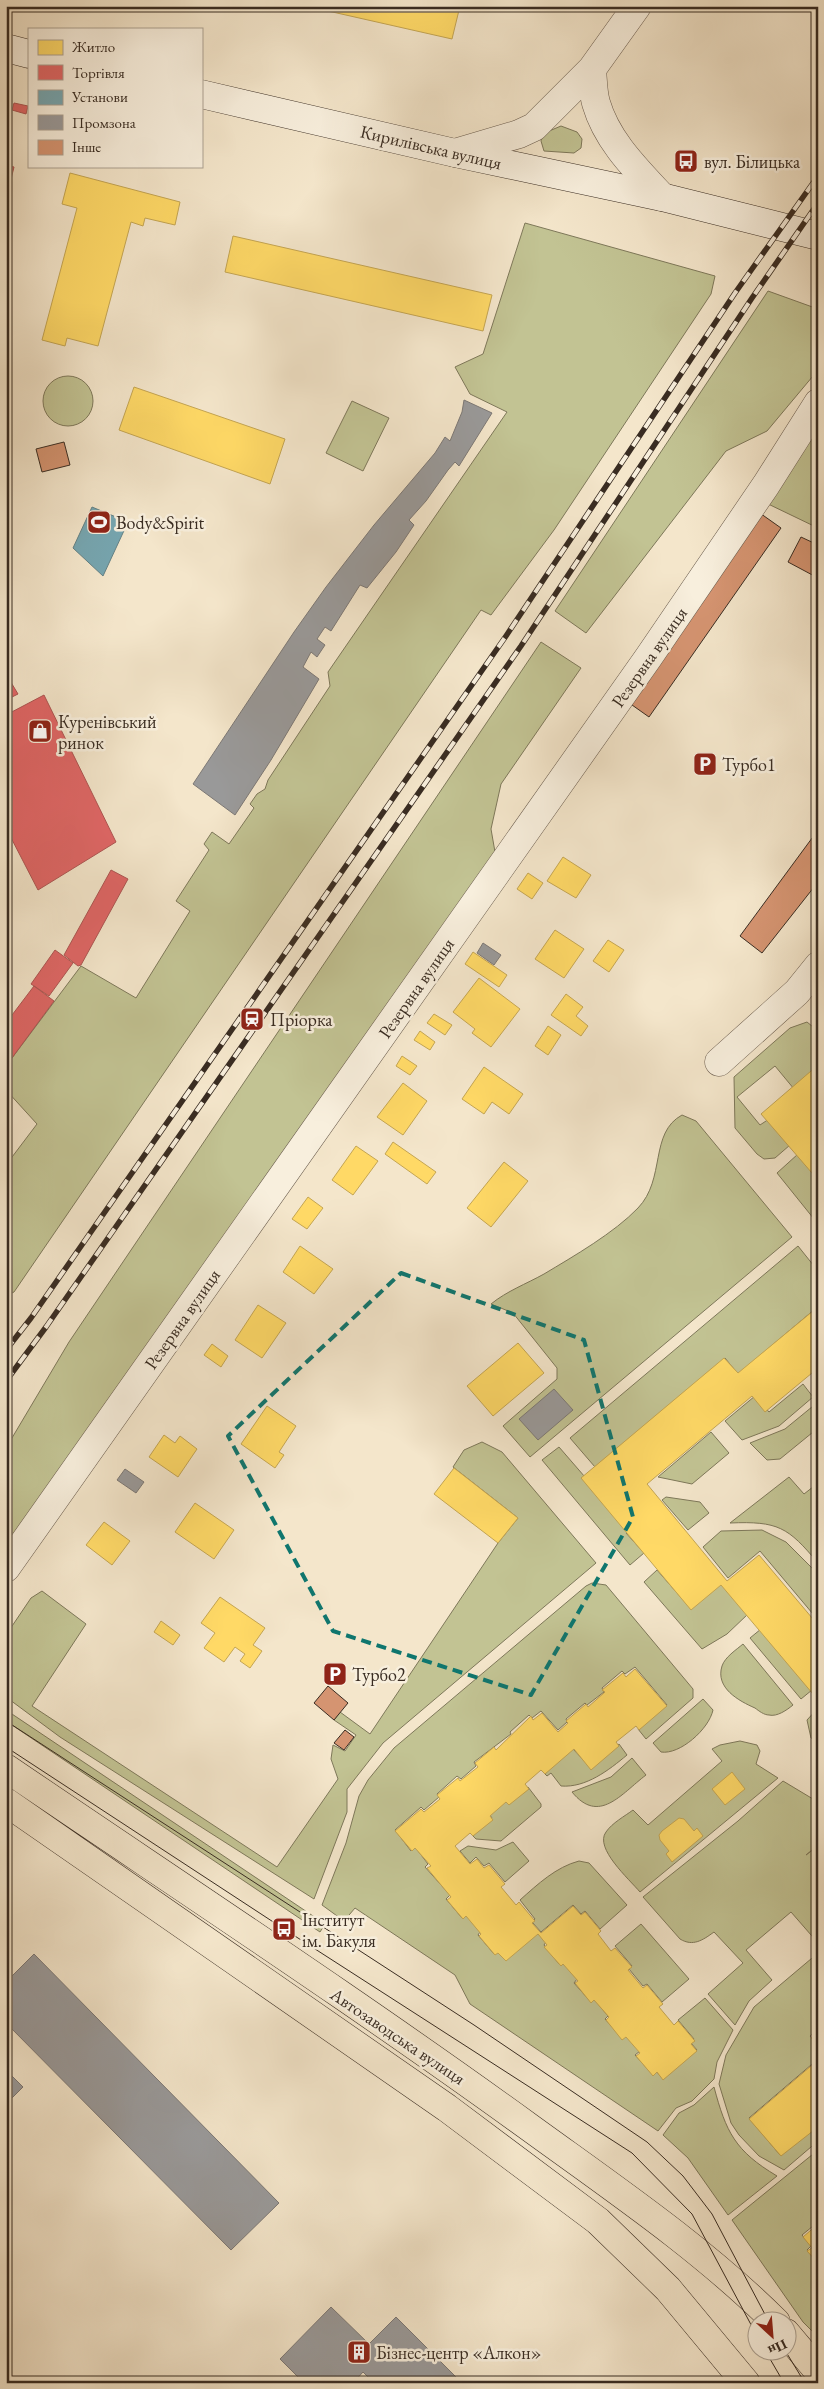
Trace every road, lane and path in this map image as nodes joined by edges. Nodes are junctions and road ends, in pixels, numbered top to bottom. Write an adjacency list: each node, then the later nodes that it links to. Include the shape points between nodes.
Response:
1 (637, 6): 4 (street)
2 (6, 48): 3 (street)
3 (28, 54)
4 (592, 69): 6 (street, via 534,127); 7 (street, via 596,103 606,127 626,158)
5 (202, 94): 6 (street, Кирилівська вулиця)
6 (454, 153): 7 (street, Кирилівська вулиця)
7 (662, 197): 8 (street, Кирилівська вулиця)
8 (818, 236)
9 (818, 403): 12 (street, Резервна вулиця, via 648,658)
10 (818, 966): 11 (street, via 797,992)
11 (719, 1062)
12 (6, 1568)
13 (6, 1768): 15 (main road, Автозаводська вулиця, via 466,2082 616,2190 725,2275)
14 (6, 1802): 18 (main road, Автозаводська вулиця, via 447,2108 598,2221 668,2289)
15 (765, 2312)
16 (796, 2346): 17 (main road)
17 (818, 2371)
18 (746, 2383)

